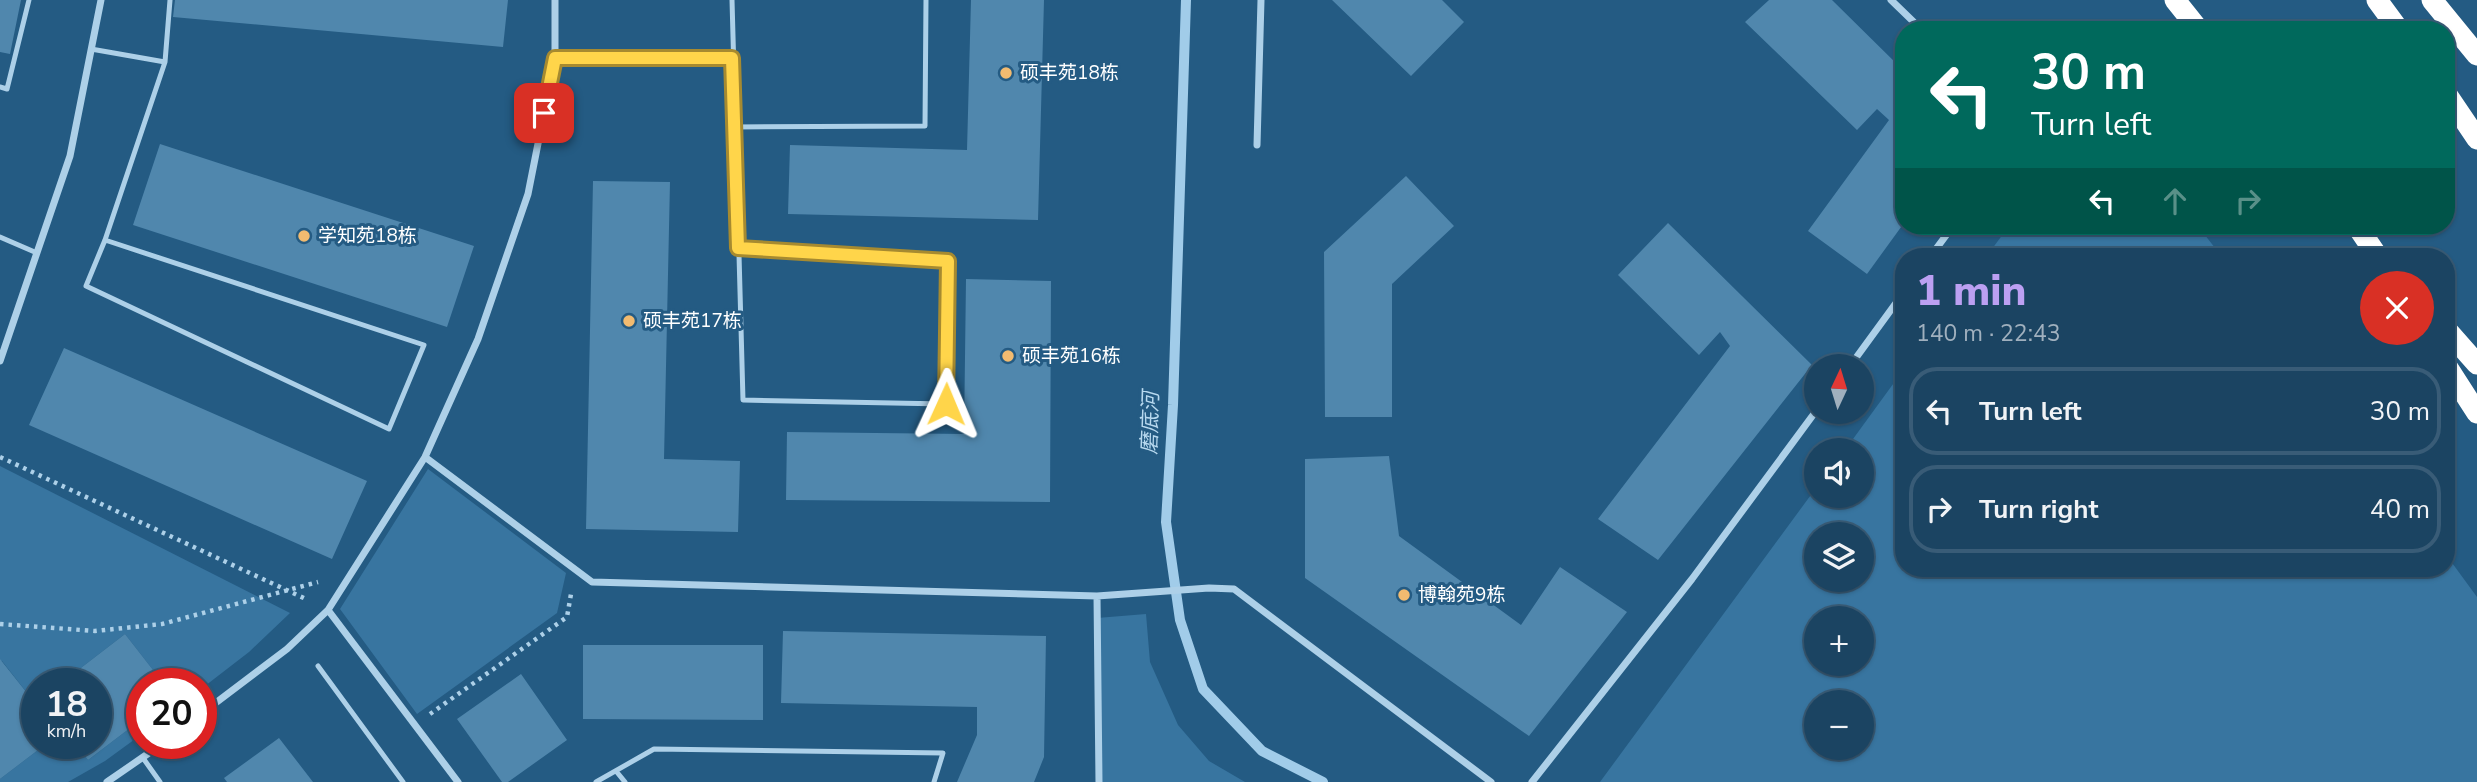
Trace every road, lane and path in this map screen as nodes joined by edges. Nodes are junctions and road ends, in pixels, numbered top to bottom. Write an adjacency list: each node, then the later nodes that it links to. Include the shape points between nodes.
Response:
1 (29, 0): 22 (lane, via 7,89)
2 (102, 0): 17 (street)
3 (170, 0): 21 (lane)
4 (555, 0): 19 (street)
5 (732, 0): 20 (lane)
6 (926, 0): 24 (lane, via 925,126)
7 (1261, 0): 26 (street)
8 (1891, 0): 12 (street)
9 (2175, 0): 13 (highway)
10 (2377, 0): 14 (highway)
11 (2432, 0): 15 (highway)
12 (1913, 21)
13 (2192, 21)
14 (2392, 21)
15 (2449, 21)
16 (2455, 28): 18 (highway)
17 (91, 49): 21 (lane); 30 (street, via 70,156)
18 (2477, 55)
19 (555, 58): 20 (lane); 40 (street, via 528,194 478,339)
20 (732, 58): 24 (lane)
21 (165, 62): 28 (lane)
22 (0, 87)
23 (2455, 106): 25 (highway)
24 (735, 127): 29 (lane)
25 (2477, 139)
26 (1257, 145)
27 (0, 237): 30 (lane)
28 (105, 240): 28 (lane, via 424,345 388,429 86,286)
29 (738, 248): 29 (lane, via 743,400 946,404 948,261)
30 (37, 253): 34 (street)
31 (1895, 304): 33 (street)
32 (2455, 339): 35 (highway)
33 (1859, 354)
34 (0, 360)
35 (2477, 364)
36 (2455, 379): 37 (highway)
37 (2477, 414)
38 (1806, 424): 62 (street)
39 (0, 457): 43 (path)
40 (425, 457): 41 (street); 42 (street)
41 (575, 569): 44 (street, via 592,582); 49 (path, via 567,617)
42 (351, 574): 43 (path); 45 (street)
43 (286, 590): 45 (path); 46 (path, via 162,624 94,631)
44 (1097, 596): 60 (street); 61 (street, via 1234,589)
45 (328, 610): 48 (street, via 287,649); 49 (street)
46 (0, 624)
47 (318, 666): 55 (lane)
48 (217, 702)
49 (414, 725): 56 (street)
50 (142, 759): 53 (street)
51 (144, 759): 54 (lane)
52 (616, 771): 57 (lane); 58 (lane); 59 (lane, via 654,749 943,753)
53 (107, 782)
54 (160, 782)
55 (403, 782)
56 (458, 782)
57 (596, 782)
58 (625, 782)
59 (934, 782)
60 (1099, 782)
61 (1491, 782)
62 (1532, 782)

